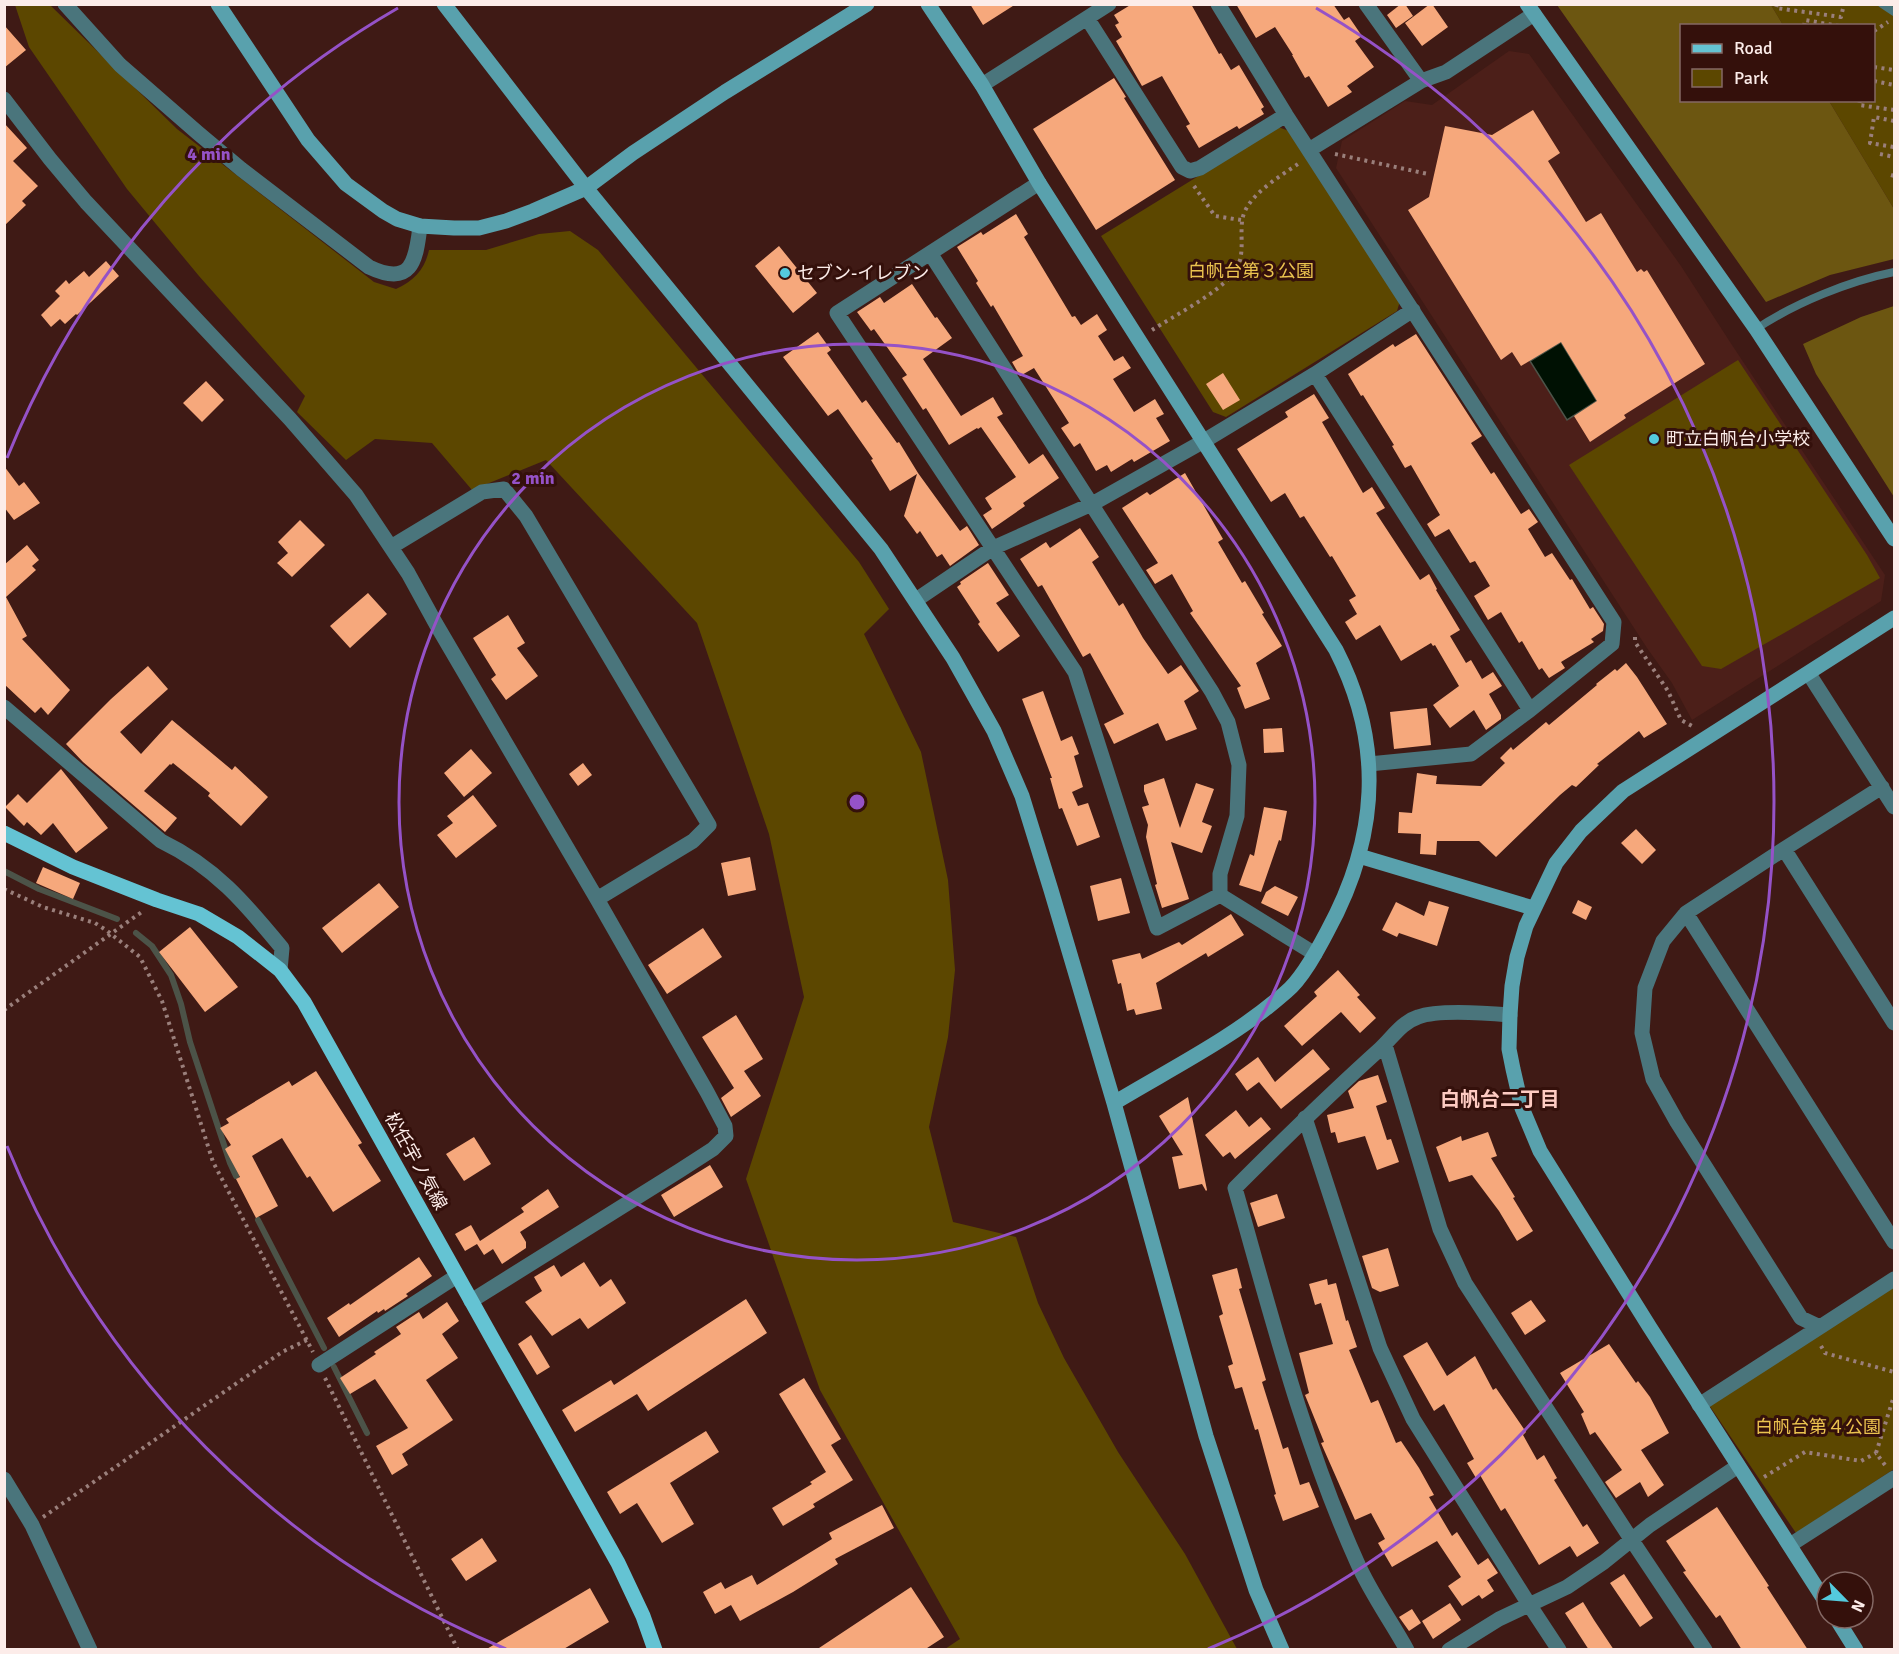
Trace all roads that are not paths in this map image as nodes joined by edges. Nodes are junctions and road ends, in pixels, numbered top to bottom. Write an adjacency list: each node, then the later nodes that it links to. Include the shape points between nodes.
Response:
1 (65, 4): 20 (street, via 120,65 181,118 369,267 385,274 398,274 409,267 417,254)
2 (218, 4): 20 (street, via 308,140 346,184 397,219)
3 (444, 4): 19 (street)
4 (867, 4): 19 (street, via 725,92)
5 (928, 4): 14 (street)
6 (1109, 4): 12 (street)
7 (1218, 4): 16 (street)
8 (1366, 4): 13 (street)
9 (1882, 4): 11 (lane)
10 (1530, 9): 13 (street, via 1446,72); 24 (street)
11 (1894, 12)
12 (1087, 18): 14 (street); 16 (street, via 1182,167 1190,171)
13 (1422, 81): 17 (street)
14 (982, 85): 18 (street)
15 (4, 99): 29 (street, via 86,202 356,495)
16 (1286, 115): 17 (street)
17 (1310, 150): 23 (street)
18 (1040, 183): 21 (street); 26 (street)
19 (586, 188): 20 (street, via 534,211 479,228); 31 (street, via 881,549)
20 (420, 226)
21 (930, 253): 27 (street); 30 (street, via 837,313)
22 (1894, 272): 24 (lane, via 1831,291)
23 (1413, 310): 25 (street); 35 (street, via 1614,622 1612,644)
24 (1756, 329): 28 (street)
25 (1315, 374): 26 (street); 35 (street)
26 (1204, 441): 27 (street); 36 (street, via 1348,673 1358,702)
27 (1092, 504): 30 (street); 42 (street, via 1228,723 1239,765 1237,816 1220,874)
28 (1894, 539)
29 (391, 547): 43 (street); 43 (street, via 482,492 504,489 526,516 709,825 693,841)
30 (993, 548): 31 (street); 42 (street, via 1075,672 1157,928)
31 (916, 600): 51 (street, via 994,731 1022,796)
32 (1894, 618): 33 (street)
33 (1809, 674): 37 (street); 44 (street, via 1623,791 1581,831 1556,863)
34 (4, 707): 47 (street, via 161,841 220,878 282,948)
35 (1530, 710): 36 (street, via 1471,754)
36 (1369, 764): 41 (street, via 1368,808)
37 (1882, 787): 38 (street); 40 (street)
38 (1894, 807)
39 (4, 833): 47 (main road, 松任宇ノ気線, via 73,867 199,914 238,937)
40 (1784, 849): 45 (street); 49 (street)
41 (1359, 856): 44 (street); 46 (street, via 1344,902)
42 (1220, 896): 46 (street)
43 (597, 899): 56 (street, via 708,1092 726,1136 680,1171)
44 (1533, 908): 48 (street, via 1517,957)
45 (1686, 913): 53 (street); 57 (street, via 1663,941 1645,988 1641,1033 1653,1079 1801,1318)
46 (1315, 954): 51 (street, via 1288,991 1237,1030)
47 (280, 970): 54 (main road, 松任宇ノ気線, via 304,1002)
48 (1510, 1015): 50 (street, via 1419,1016 1403,1025); 59 (street, via 1513,1069 1522,1108 1540,1151)
49 (1894, 1023)
50 (1384, 1045): 52 (street); 63 (street, via 1440,1229 1465,1283)
51 (1114, 1103): 70 (street, via 1206,1436 1256,1590)
52 (1305, 1118): 66 (street, via 1380,1348 1408,1409); 71 (street, via 1234,1188 1320,1473 1358,1565)
53 (1894, 1242)
54 (457, 1276): 56 (main road, 松任宇ノ気線); 58 (street)
55 (1894, 1279): 57 (street)
56 (471, 1301): 69 (main road, 松任宇ノ気線, via 618,1563)
57 (1816, 1329): 59 (street)
58 (319, 1365)
59 (1699, 1405): 60 (street)
60 (1738, 1466): 63 (street); 64 (street)
61 (1894, 1478): 64 (street)
62 (4, 1479): 68 (street, via 32,1525)
63 (1631, 1539): 66 (street, via 1605,1562); 74 (street)
64 (1790, 1545): 65 (street)
65 (1815, 1585)
66 (1530, 1606): 72 (street, via 1499,1619); 73 (street)
67 (1844, 1630): 75 (street)
68 (90, 1650)
69 (654, 1650)
70 (1282, 1650)
71 (1407, 1650)
72 (1449, 1650)
73 (1559, 1650)
74 (1706, 1650)
75 (1856, 1650)

